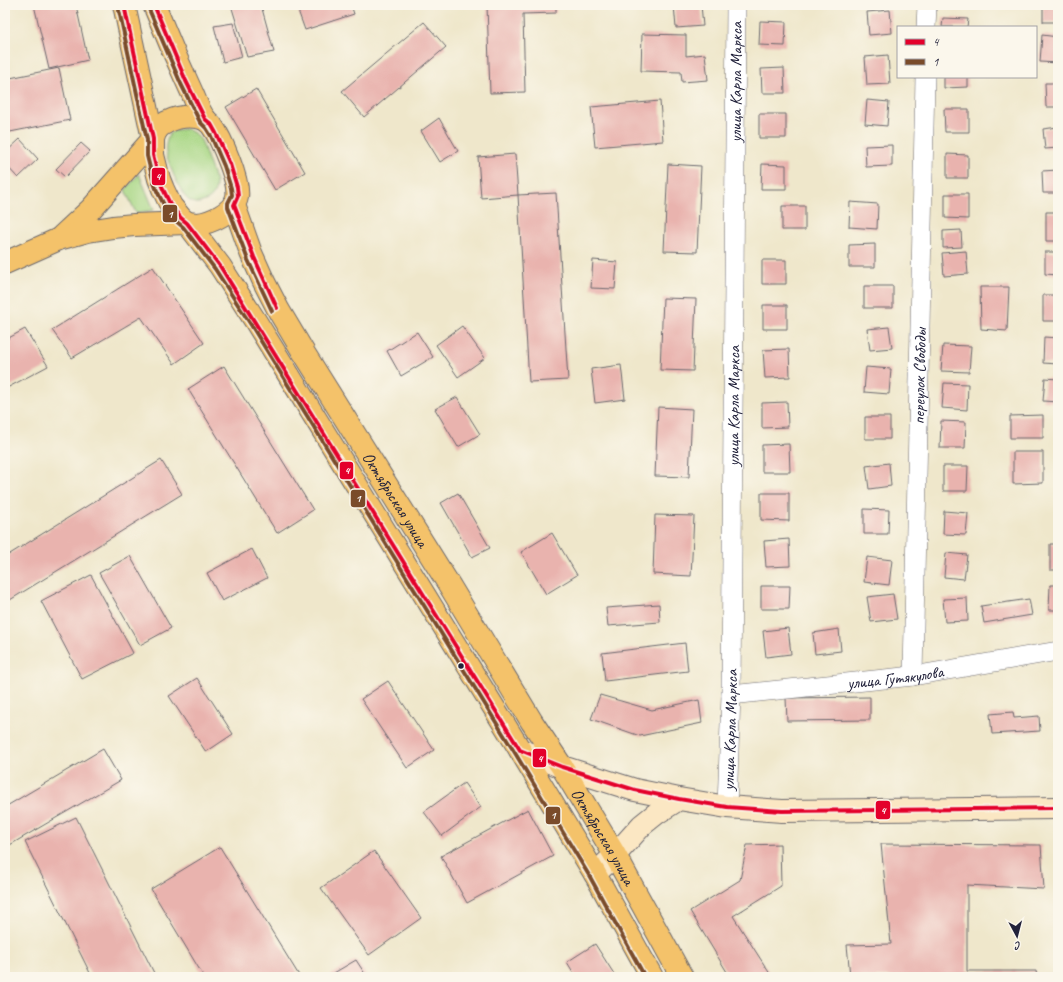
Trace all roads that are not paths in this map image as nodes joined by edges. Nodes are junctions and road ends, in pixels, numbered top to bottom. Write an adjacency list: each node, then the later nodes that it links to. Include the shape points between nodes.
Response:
1 (124, 5): 8 (main road, Октябрьская улица)
2 (154, 5): 7 (main road, Октябрьская улица)
3 (736, 5): 15 (street, улица Карла Маркса)
4 (927, 5): 5 (street)
5 (926, 26)
6 (925, 78): 14 (street, переулок Свободы)
7 (205, 119): 8 (main road, via 190,116 171,120 157,129); 9 (main road, Октябрьская улица, via 211,124 221,143 234,176 238,196)
8 (153, 139): 10 (main road, Октябрьская улица, via 153,155 164,189 171,206); 11 (main road, via 91,209)
9 (234, 205): 10 (main road, via 211,220 198,224); 17 (main road, Октябрьская улица, via 251,253 279,311)
10 (187, 223): 11 (main road, via 113,227); 16 (main road, Октябрьская улица, via 220,266 248,309)
11 (59, 239): 12 (main road)
12 (5, 263)
13 (1058, 651): 14 (street, улица Гутякулова)
14 (913, 676): 15 (street, улица Гутякулова)
15 (731, 695): 19 (street, улица Карла Маркса)
16 (520, 750): 17 (main road); 22 (main road, Октябрьская улица)
17 (562, 767): 18 (main road, via 635,790); 21 (main road, Октябрьская улица)
18 (678, 799): 19 (main road); 21 (main road, via 642,825)
19 (726, 807): 20 (main road, via 782,811)
20 (1058, 808)
21 (615, 855): 22 (main road); 24 (main road, Октябрьская улица)
22 (595, 874): 23 (main road, Октябрьская улица)
23 (652, 977)
24 (682, 977)

